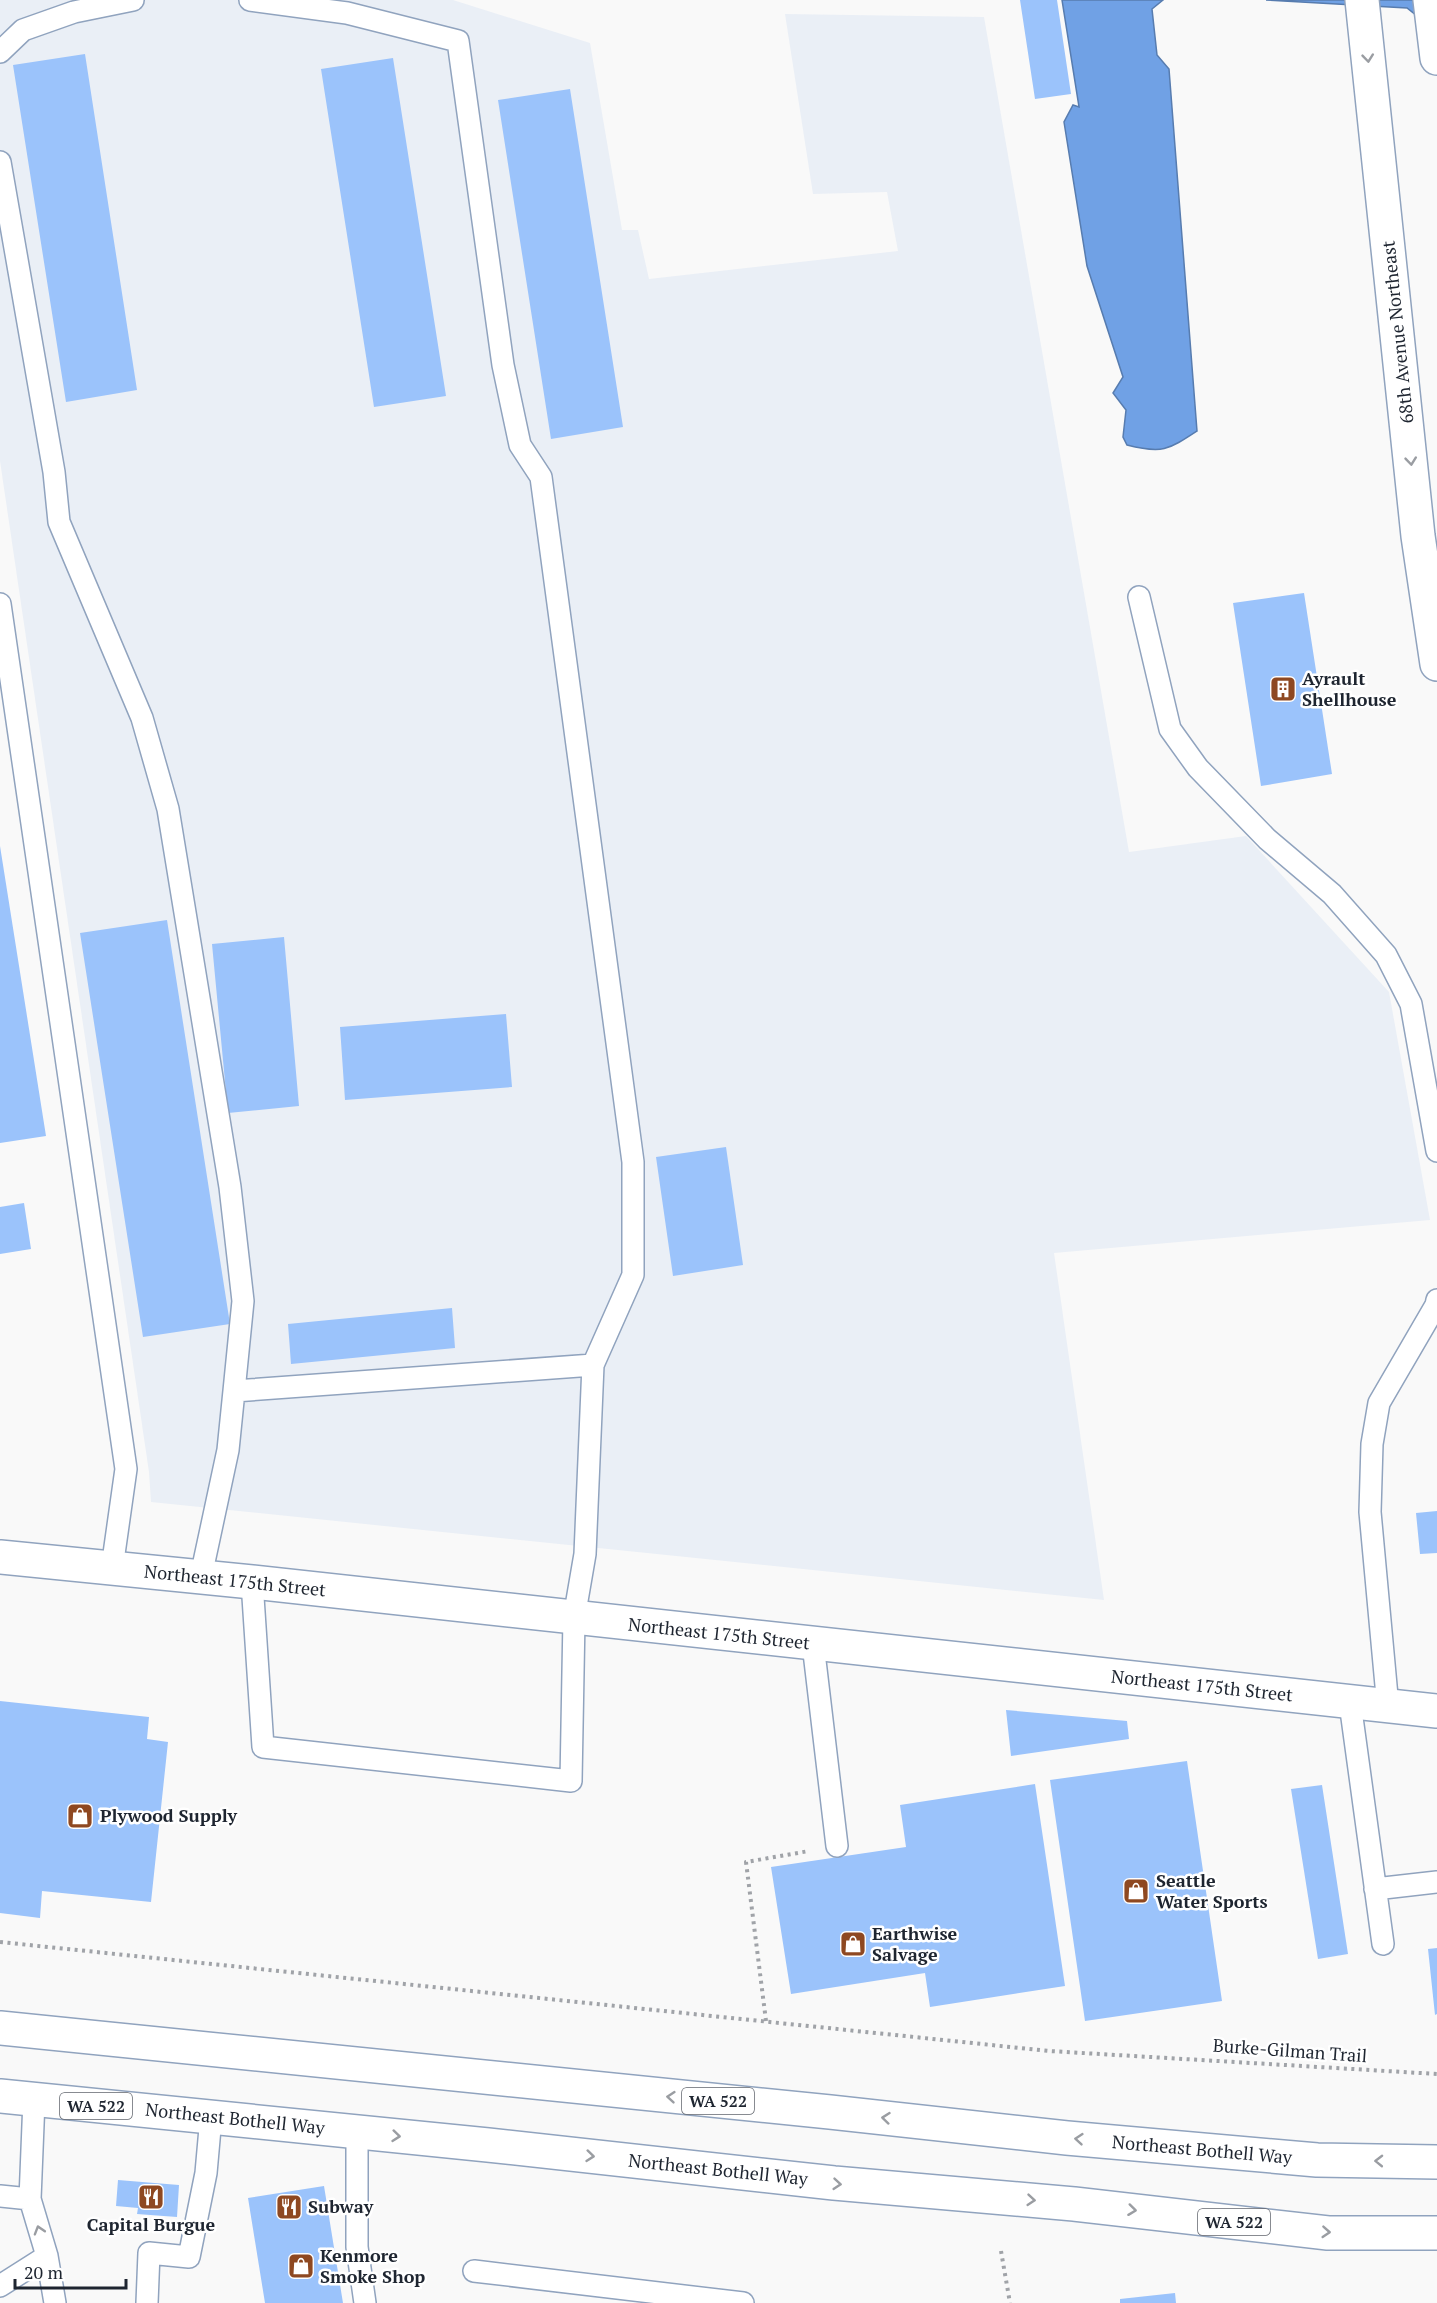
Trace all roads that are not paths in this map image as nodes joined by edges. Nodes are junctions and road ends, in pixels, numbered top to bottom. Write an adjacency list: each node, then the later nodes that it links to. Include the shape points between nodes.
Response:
1 (133, 0): 5 (lane, via 74,12 23,30)
2 (250, 0): 13 (lane, via 347,13 458,41 503,365 520,446 541,477 633,1162 633,1275)
3 (1362, 0): 10 (main road, 68th Avenue Northeast, one-way to 10, via 1418,536)
4 (1430, 0): 6 (main road)
5 (0, 52)
6 (1437, 57)
7 (0, 162): 14 (lane, via 54,472 59,522 141,718 168,809 230,1187 241,1278 243,1300)
8 (1139, 597): 11 (lane, via 1170,729 1198,768 1260,831 1332,894 1386,955 1411,1004)
9 (0, 604): 16 (lane, via 126,1469)
10 (1437, 664)
11 (1437, 1151)
12 (1437, 1300): 22 (lane, via 1379,1403 1372,1443 1370,1512)
13 (593, 1365): 14 (lane); 19 (lane, via 585,1554)
14 (234, 1391): 17 (lane, via 228,1450)
15 (0, 1557): 16 (main road, Northeast 175th Street)
16 (112, 1568): 17 (main road, Northeast 175th Street)
17 (201, 1576): 18 (main road, Northeast 175th Street)
18 (252, 1582): 19 (main road, Northeast 175th Street); 19 (lane, via 263,1747 572,1781)
19 (574, 1618): 20 (main road, Northeast 175th Street)
20 (813, 1644): 21 (main road, Northeast 175th Street); 24 (lane)
21 (1350, 1703): 22 (main road, Northeast 175th Street); 26 (lane)
22 (1388, 1707): 23 (main road, Northeast 175th Street)
23 (1437, 1711)
24 (837, 1846)
25 (1437, 1882): 26 (lane)
26 (1375, 1889): 27 (lane)
27 (1383, 1944)
28 (0, 2028): 33 (main road, Northeast Bothell Way / WA 522, one-way to 28, via 1317,2160 1078,2139)
29 (0, 2096): 30 (main road, Northeast Bothell Way / WA 522)
30 (34, 2100): 31 (main road, Northeast Bothell Way / WA 522); 35 (lane)
31 (211, 2117): 32 (main road, Northeast Bothell Way / WA 522); 41 (lane, via 206,2173 189,2257 149,2253)
32 (357, 2132): 36 (main road, Northeast Bothell Way / WA 522, one-way to 36, via 1328,2233); 42 (lane, via 357,2247)
33 (1437, 2162)
34 (0, 2196): 35 (lane)
35 (30, 2199): 37 (lane, one-way to 35)
36 (1437, 2233)
37 (47, 2256): 39 (lane); 40 (lane)
38 (474, 2271): 43 (lane)
39 (0, 2286)
40 (55, 2303)
41 (147, 2303)
42 (365, 2303)
43 (743, 2303)

